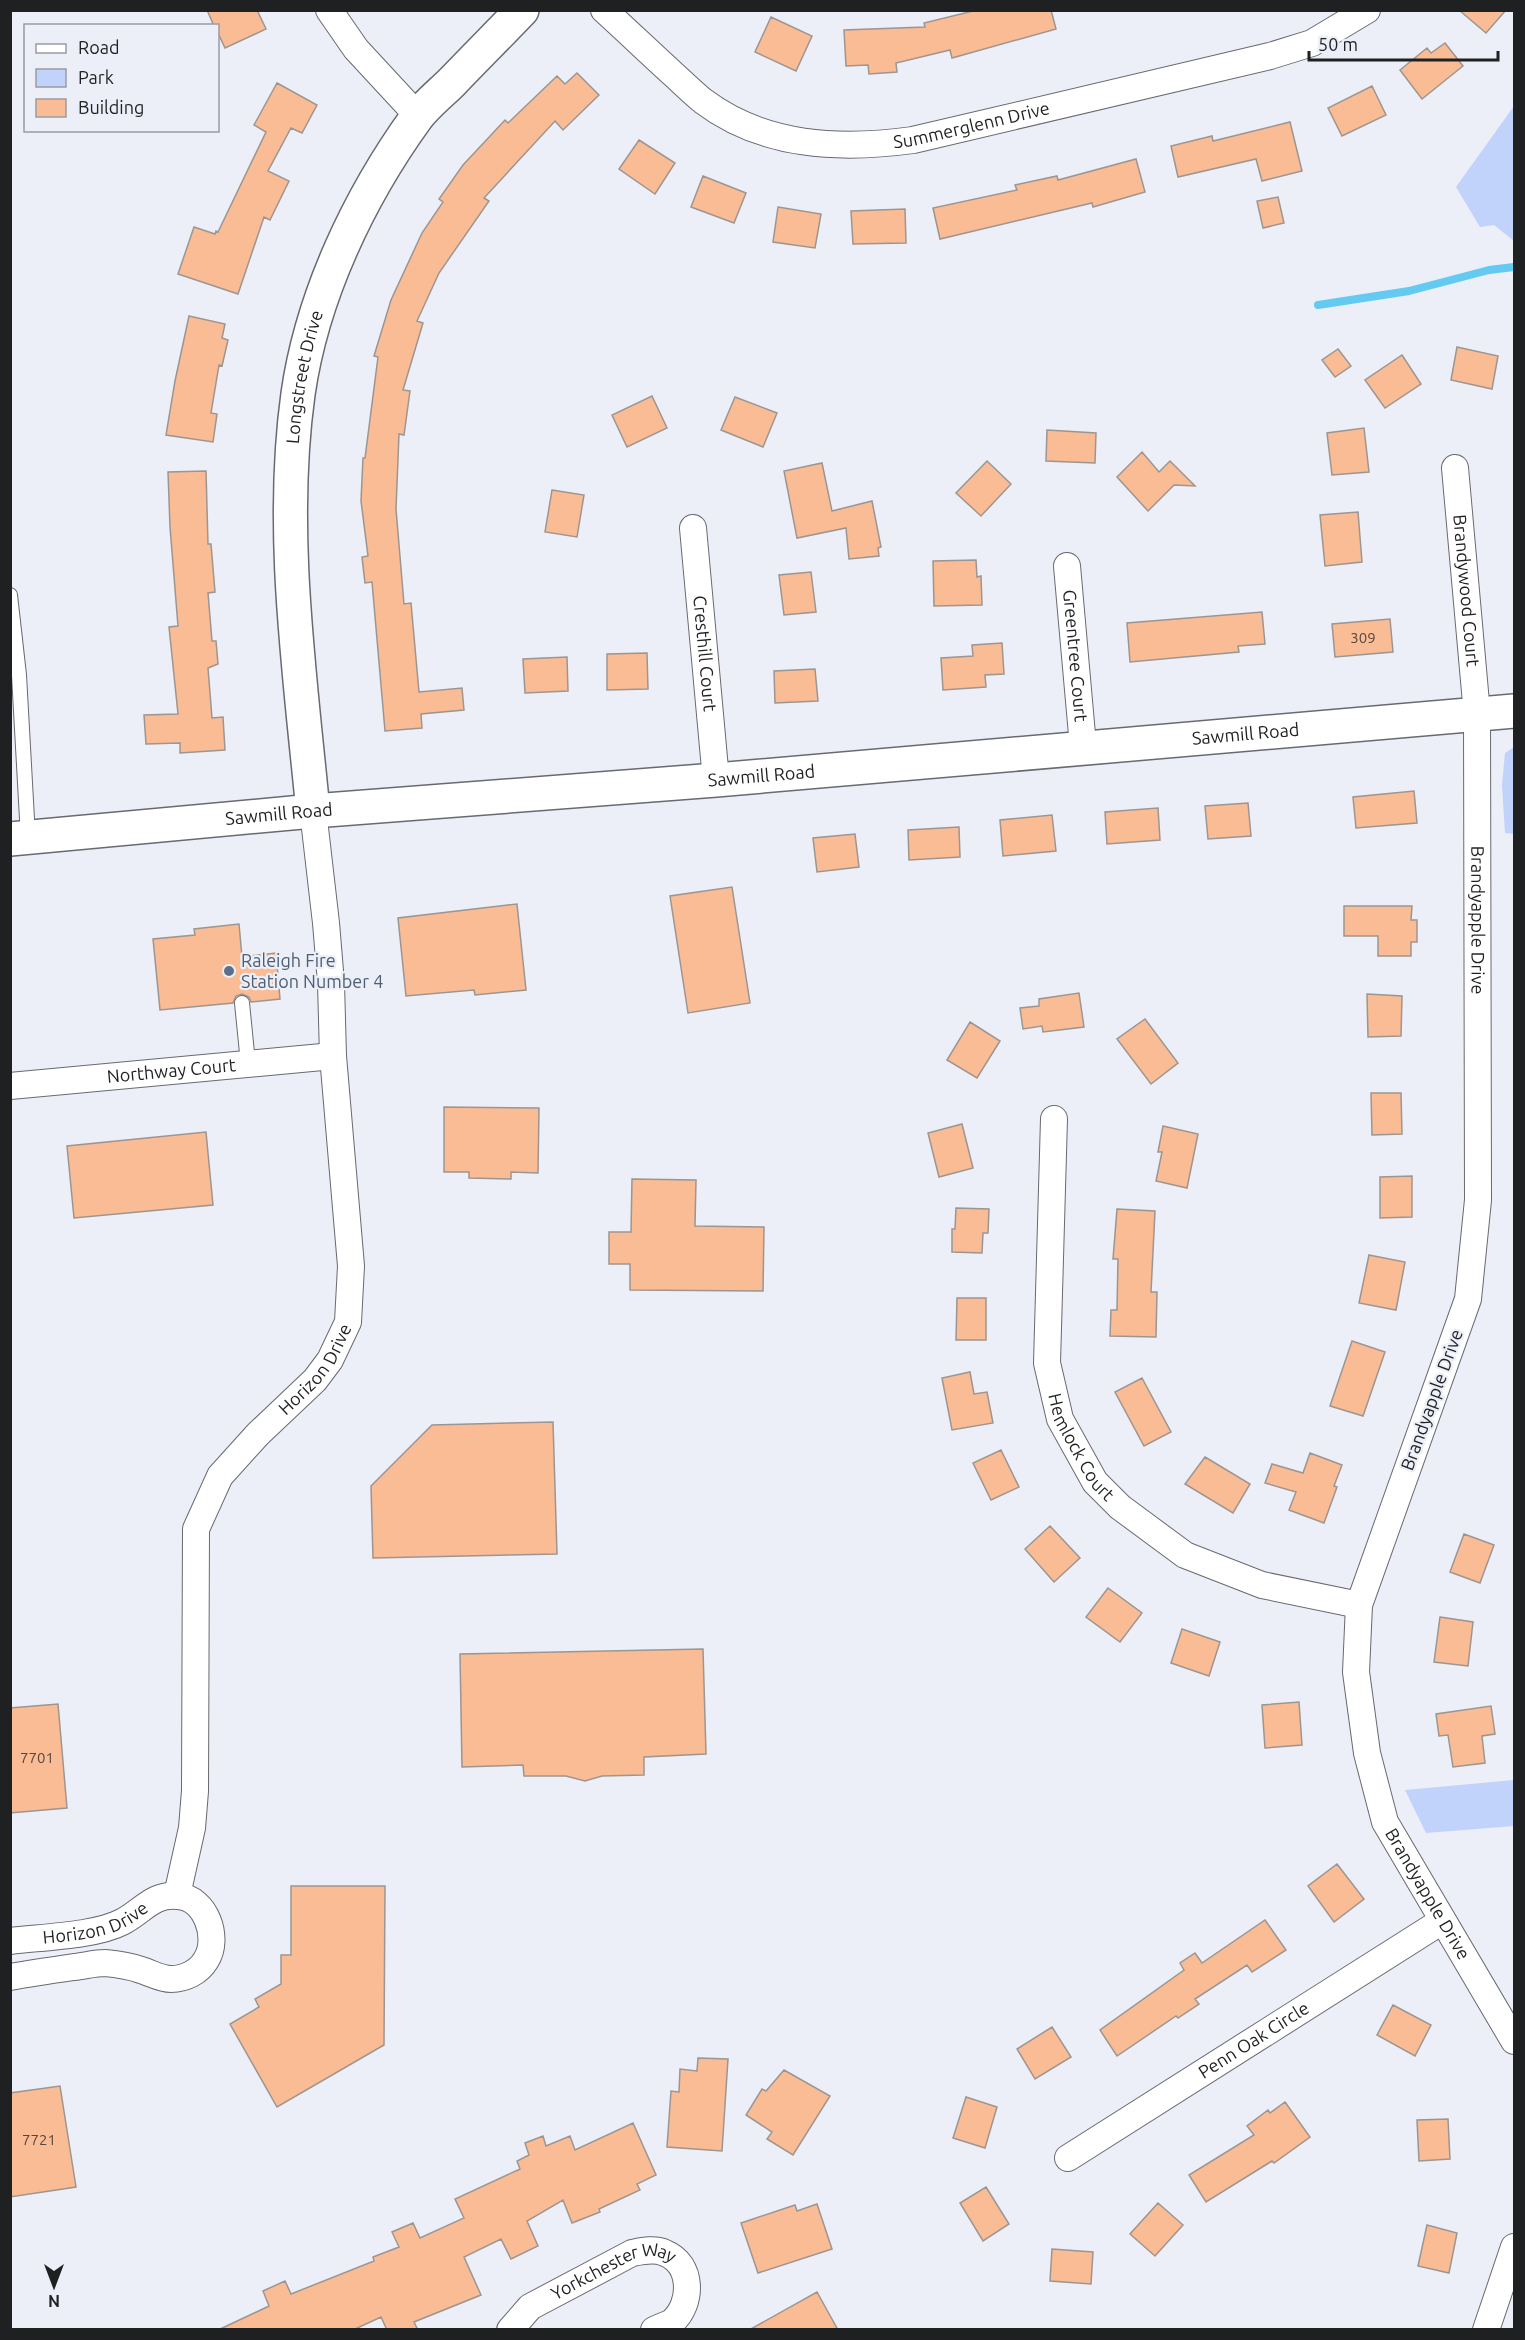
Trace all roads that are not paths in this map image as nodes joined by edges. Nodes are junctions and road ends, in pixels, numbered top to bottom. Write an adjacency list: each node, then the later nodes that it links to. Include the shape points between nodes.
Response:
1 (329, 10): 5 (street, via 356,49)
2 (522, 10): 5 (street, Longstreet Drive)
3 (604, 10): 4 (street, Summerglenn Drive, via 703,101 735,120 767,135 843,146 913,140 1270,56 1312,43)
4 (1366, 10)
5 (418, 116): 14 (street, Longstreet Drive, via 362,206 332,269 312,330 298,392 292,463 293,576)
6 (1455, 468): 11 (street, Brandywood Court)
7 (693, 528): 13 (street, Cresthill Court)
8 (1067, 566): 12 (street, Greentree Court)
9 (10, 595): 15 (lane, via 19,687)
10 (1515, 711): 11 (street, Sawmill Road)
11 (1477, 714): 12 (street, Sawmill Road); 21 (street, Brandyapple Drive, via 1478,1200 1468,1299)
12 (1083, 746): 13 (street, Sawmill Road)
13 (716, 780): 14 (street, Sawmill Road)
14 (314, 811): 15 (street, Sawmill Road); 17 (street, Horizon Drive, via 331,983)
15 (19, 838)
16 (242, 1003): 18 (lane)
17 (333, 1056): 18 (street, Northway Court); 22 (street, Horizon Drive, via 351,1266 348,1322 330,1360 315,1380 220,1476 196,1530 195,1791 192,1828)
18 (248, 1063): 19 (street, Northway Court)
19 (10, 1086)
20 (1054, 1119): 21 (street, Hemlock Court, via 1047,1363 1060,1419 1095,1482 1120,1507 1185,1555 1262,1585)
21 (1359, 1605): 23 (street, Brandyapple Drive, via 1356,1672 1367,1753 1384,1822)
22 (177, 1895): 24 (street, Horizon Drive, via 159,1898 123,1922 103,1929); 25 (street, Horizon Drive, via 200,1907 211,1931 208,1958 193,1974 171,1979 102,1963)
23 (1442, 1921): 26 (street, Brandyapple Drive); 27 (street, Penn Oak Circle)
24 (10, 1941)
25 (10, 1977)
26 (1515, 2041)
27 (1068, 2158)
28 (1515, 2247): 31 (street)
29 (510, 2330): 30 (street, Yorkchester Way, via 530,2307 632,2253 649,2250 666,2253 679,2264 687,2279 681,2309 671,2322)
30 (654, 2330)
31 (1486, 2330)

